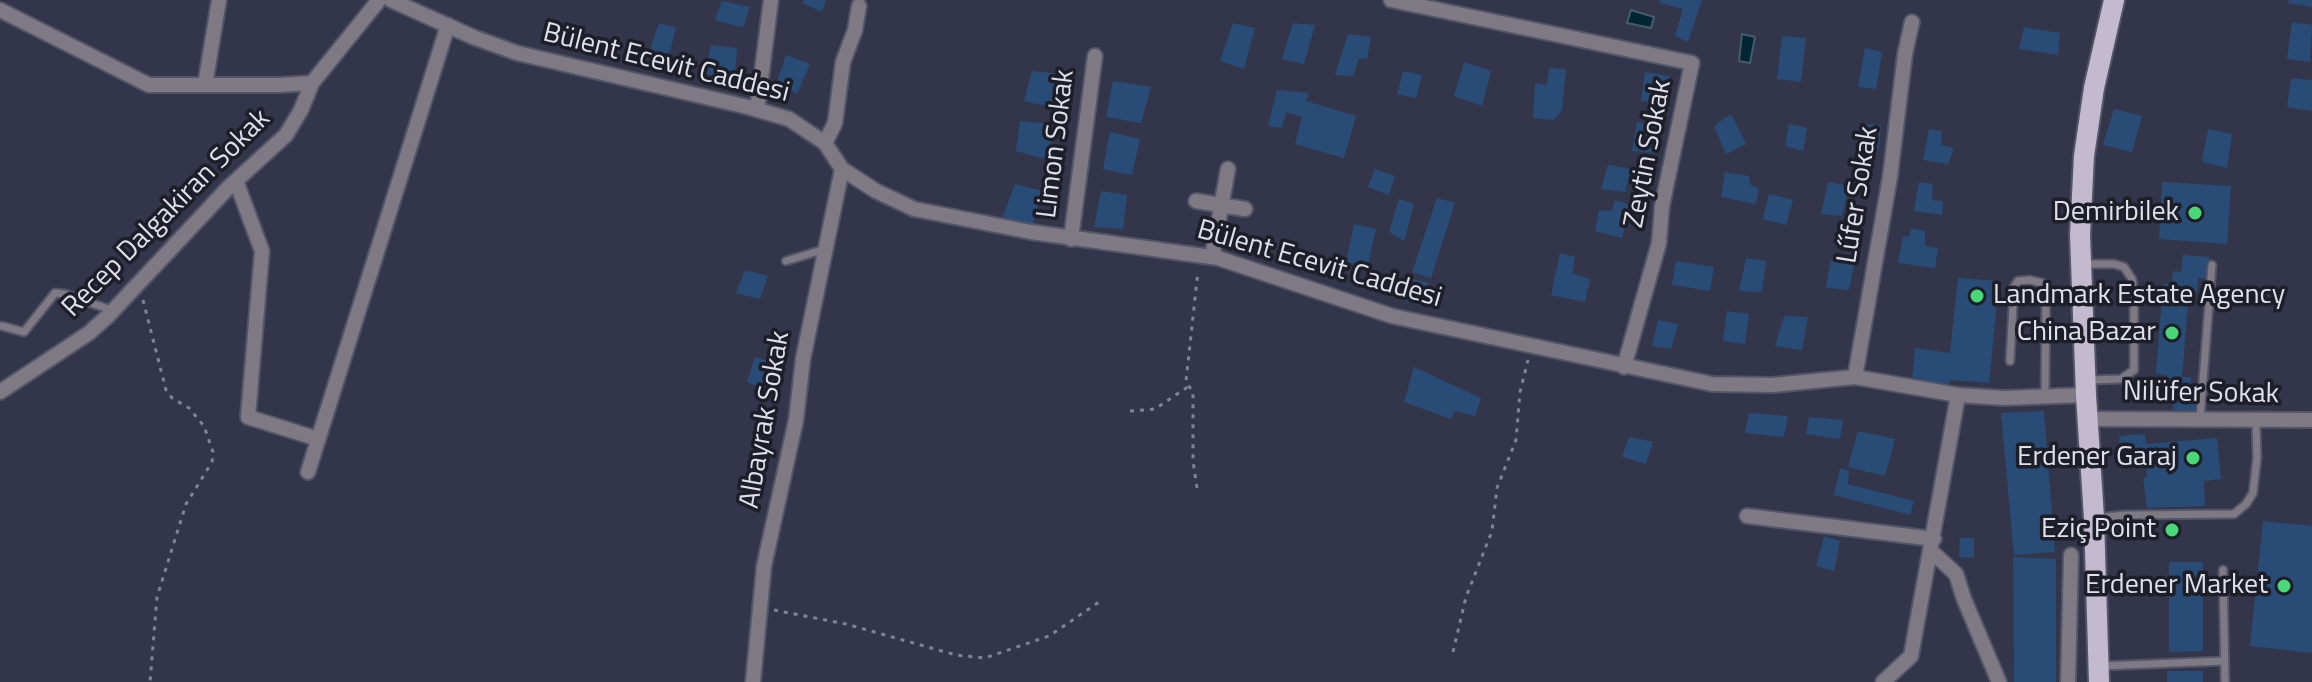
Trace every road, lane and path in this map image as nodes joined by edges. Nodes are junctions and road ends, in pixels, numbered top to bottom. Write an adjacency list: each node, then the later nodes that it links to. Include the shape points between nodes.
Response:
1 (219, 0): 13 (street)
2 (379, 0): 12 (street)
3 (391, 0): 10 (street, Bülent Ecevit Caddesi)
4 (771, 0): 14 (street)
5 (1391, 0): 33 (street, Zeytin Sokak, via 1692,63 1659,243)
6 (2114, 0): 26 (main road, via 2084,156)
7 (859, 6): 15 (street, via 843,62 835,123)
8 (0, 10): 13 (street, via 138,81)
9 (1912, 22): 34 (street, Lűfer Sokak)
10 (448, 25): 14 (street, Bülent Ecevit Caddesi, via 517,53); 45 (street)
11 (1095, 56): 22 (street, Limon Sokak)
12 (312, 83): 13 (street); 18 (street, Recep Dalgakiran Sokak, via 286,135)
13 (205, 85)
14 (757, 110): 15 (street, Bülent Ecevit Caddesi, via 789,119)
15 (825, 143): 16 (street, Bülent Ecevit Caddesi)
16 (842, 169): 22 (street, Bülent Ecevit Caddesi, via 914,209); 23 (street, Albayrak Sokak)
17 (1228, 169): 20 (street)
18 (236, 181): 28 (street, Recep Dalgakiran Sokak); 45 (street, via 262,251 248,417)
19 (1196, 201): 20 (street)
20 (1221, 207): 21 (street); 24 (street)
21 (1245, 209)
22 (1071, 239): 24 (street, Bülent Ecevit Caddesi)
23 (825, 249): 25 (lane); 54 (street, Albayrak Sokak)
24 (1206, 256): 31 (street, Bülent Ecevit Caddesi, via 1392,316); 35 (path, via 1187,358)
25 (786, 261)
26 (2081, 264): 36 (main road); 36 (lane, via 2124,267 2134,291 2134,370)
27 (2212, 265): 42 (lane)
28 (138, 285): 29 (street, Recep Dalgakiran Sokak); 58 (path, via 166,390 204,426 213,452 186,504 157,597)
29 (113, 311): 30 (lane, via 55,293 24,332); 37 (street, Recep Dalgakiran Sokak)
30 (2, 326)
31 (1532, 347): 33 (street, Bülent Ecevit Caddesi); 55 (path, via 1520,392 1516,440 1497,488 1492,531 1466,597)
32 (2010, 361): 39 (lane, via 2014,287 2018,281 2046,284)
33 (1624, 367): 34 (street, Bülent Ecevit Caddesi, via 1712,384)
34 (1855, 377): 38 (street, Bülent Ecevit Caddesi)
35 (1189, 386): 40 (path, via 1155,409); 47 (path, via 1195,410)
36 (2086, 388): 39 (street, Bülent Ecevit Caddesi); 41 (main road)
37 (0, 392)
38 (1958, 395): 39 (street, Bülent Ecevit Caddesi); 50 (street)
39 (2045, 395)
40 (1130, 411)
41 (2089, 419): 42 (street, Nilüfer Sokak); 49 (main road)
42 (2200, 419): 44 (street, Nilüfer Sokak)
43 (2312, 420): 44 (street, Nilüfer Sokak)
44 (2256, 422): 49 (lane, via 2253,493 2234,514)
45 (318, 439): 46 (street)
46 (308, 472)
47 (1197, 488)
48 (1747, 516): 50 (street)
49 (2094, 518): 57 (main road)
50 (1932, 545): 60 (street, via 1911,656); 61 (street, via 1956,574)
51 (2071, 555): 62 (street)
52 (2223, 570): 56 (lane)
53 (1102, 600): 54 (path, via 1049,636 985,658)
54 (758, 607): 59 (street, Albayrak Sokak)
55 (1453, 652)
56 (2224, 661): 57 (lane); 63 (lane)
57 (2099, 674)
58 (150, 682)
59 (753, 682)
60 (1883, 682)
61 (1999, 682)
62 (2068, 682)
63 (2225, 682)

